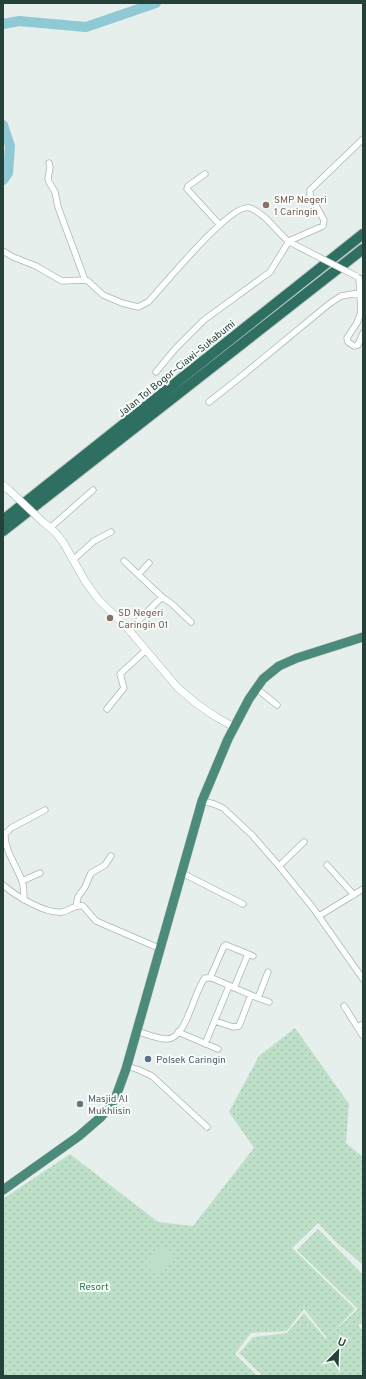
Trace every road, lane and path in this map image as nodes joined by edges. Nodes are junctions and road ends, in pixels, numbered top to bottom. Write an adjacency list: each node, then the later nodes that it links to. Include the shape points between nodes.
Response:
1 (363, 140): 7 (street, via 310,190 310,196 324,220 323,226)
2 (50, 163): 14 (street, via 49,182 55,192)
3 (205, 174): 4 (street, via 187,189)
4 (220, 225): 7 (street, via 234,213 249,208 271,223); 14 (street, via 194,250 155,295 140,307 106,296)
5 (363, 226): 11 (highway)
6 (363, 234): 11 (highway, Jalan Tol Bogor–Ciawi–Sukabumi)
7 (289, 241): 13 (street, bridge); 17 (street, via 270,272 204,320)
8 (363, 249): 12 (highway, Jalan Tol Bogor–Ciawi–Sukabumi)
9 (3, 251): 14 (street, via 62,281)
10 (363, 254): 12 (highway)
11 (314, 273): 19 (highway, Jalan Tol Bogor–Ciawi–Sukabumi)
12 (327, 278): 19 (highway, Jalan Tol Bogor–Ciawi–Sukabumi)
13 (359, 278): 15 (street)
14 (86, 280)
15 (359, 293): 16 (street, via 362,306 360,316 347,338 348,342 354,346 358,345); 18 (street, via 341,296 329,304)
16 (363, 333)
17 (156, 372)
18 (209, 402)
19 (142, 416): 22 (highway, Jalan Tol Bogor–Ciawi–Sukabumi)
20 (6, 488): 23 (street, bridge)
21 (93, 490): 23 (street)
22 (4, 526)
23 (50, 528): 25 (street, via 63,542)
24 (111, 532): 25 (street, via 94,541)
25 (73, 560): 31 (street, via 98,599)
26 (124, 561): 28 (street)
27 (150, 563): 28 (street)
28 (139, 574): 29 (street)
29 (162, 597): 30 (street); 31 (street)
30 (191, 622)
31 (129, 630): 33 (street)
32 (363, 637): 34 (highway, via 286,663 273,670)
33 (146, 650): 36 (street, via 120,674 124,688); 37 (street, via 190,699)
34 (256, 688): 35 (street); 37 (highway)
35 (277, 705)
36 (107, 709)
37 (234, 726): 38 (highway)
38 (202, 801): 43 (street, via 228,812 246,828); 45 (highway)
39 (45, 810): 46 (street, via 11,828 5,834 7,846)
40 (304, 842): 43 (street)
41 (111, 856): 52 (street, via 105,865 91,873)
42 (327, 865): 49 (street)
43 (279, 866): 53 (street)
44 (40, 873): 46 (street)
45 (182, 873): 51 (street); 54 (highway)
46 (22, 881): 50 (street)
47 (3, 885): 50 (street)
48 (363, 890): 49 (street)
49 (354, 895): 53 (street)
50 (24, 900): 52 (street, via 58,912)
51 (243, 904)
52 (76, 906): 54 (street, via 85,907 99,922)
53 (319, 916): 57 (street)
54 (161, 949): 66 (highway)
55 (268, 972): 60 (street)
56 (210, 978): 58 (street); 58 (street, via 224,946 251,955); 67 (street, via 205,978 202,982 189,1016)
57 (363, 978)
58 (232, 987): 59 (street); 63 (street)
59 (251, 995): 60 (street); 63 (street, via 239,1026 233,1027)
60 (258, 998): 61 (street)
61 (269, 1002)
62 (344, 1006): 65 (street)
63 (215, 1021): 69 (street)
64 (363, 1024): 65 (street)
65 (357, 1027): 68 (street)
66 (137, 1031): 67 (street, via 166,1039 174,1037); 71 (highway)
67 (178, 1032): 69 (street)
68 (363, 1036)
69 (205, 1044): 70 (street)
70 (218, 1049)
71 (127, 1066): 72 (street, via 152,1076); 73 (highway, via 115,1099 101,1117 79,1136)
72 (207, 1127)
73 (3, 1190)

